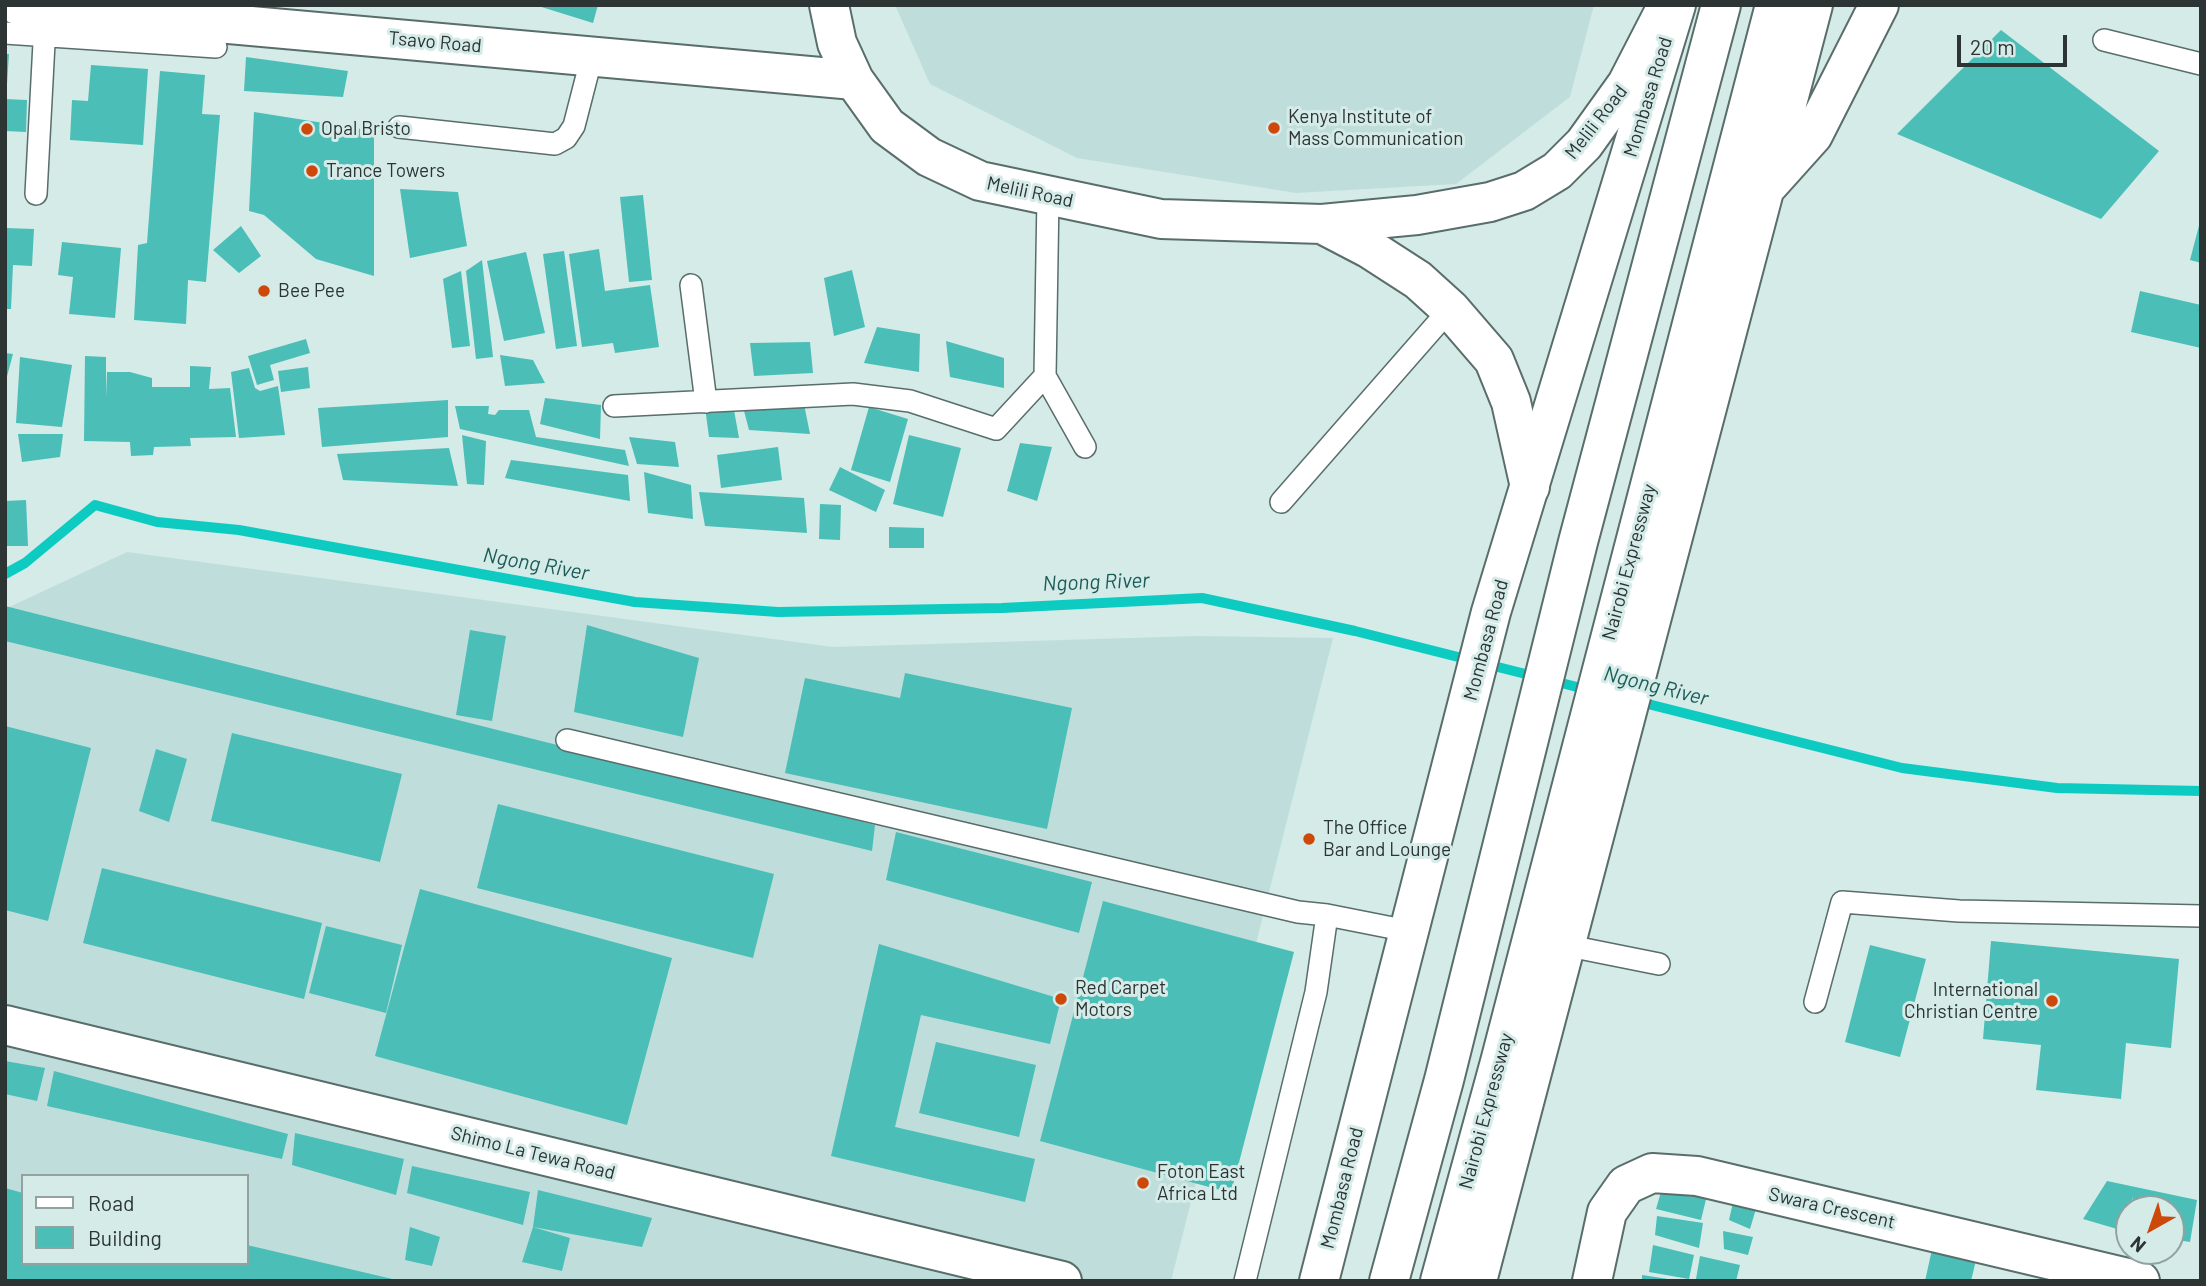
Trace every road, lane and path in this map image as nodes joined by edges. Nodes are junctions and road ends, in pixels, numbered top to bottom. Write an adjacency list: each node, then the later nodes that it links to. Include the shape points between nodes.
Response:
1 (829, 5): 14 (main road, Melili Road, via 837,43)
2 (1668, 5): 19 (main road, Melili Road, via 1627,84 1584,144 1557,171 1524,191 1490,202)
3 (1676, 5): 26 (main road, Mombasa Road)
4 (1721, 5): 40 (main road)
5 (1775, 5): 41 (main road, Nairobi Expressway)
6 (1813, 5): 16 (main road)
7 (1879, 5): 16 (main road, via 1814,135)
8 (36, 16): 9 (main road, Tsavo Road); 10 (lane); 17 (lane)
9 (235, 25): 12 (main road, Tsavo Road)
10 (5, 33)
11 (2104, 40): 13 (lane)
12 (592, 56): 14 (main road, Tsavo Road); 15 (lane, via 574,127 555,144)
13 (2201, 64)
14 (854, 80): 18 (main road, Melili Road, via 887,126 929,157 979,181)
15 (399, 127)
16 (1764, 191): 32 (main road)
17 (36, 194)
18 (1048, 196): 19 (main road, Melili Road, via 1161,219); 22 (lane)
19 (1322, 225): 21 (main road, Melili Road, via 1370,249)
20 (691, 285): 23 (lane)
21 (1450, 309): 26 (main road, Melili Road, via 1494,360 1511,402); 27 (lane)
22 (1045, 376): 23 (lane, via 996,429 910,401 853,394); 25 (lane)
23 (706, 402): 24 (lane)
24 (614, 407)
25 (1085, 446)
26 (1530, 487): 31 (main road, Mombasa Road, via 1491,612)
27 (1281, 502)
28 (567, 740): 29 (lane, via 1298,912)
29 (1327, 915): 31 (lane); 38 (lane, via 1316,992)
30 (2201, 916): 34 (lane, via 1959,911 1842,902)
31 (1408, 931): 39 (main road, Mombasa Road)
32 (1564, 945): 33 (lane); 42 (main road)
33 (1659, 964)
34 (1815, 1002)
35 (5, 1025): 37 (main road, Shimo La Tewa Road)
36 (2039, 1269): 43 (main road, Swara Crescent, via 1698,1175 1652,1173 1626,1185 1607,1212); 44 (main road, Swara Crescent)
37 (1062, 1281)
38 (1245, 1281)
39 (1319, 1281)
40 (1389, 1281)
41 (1440, 1281)
42 (1477, 1281)
43 (1592, 1281)
44 (2140, 1281)

